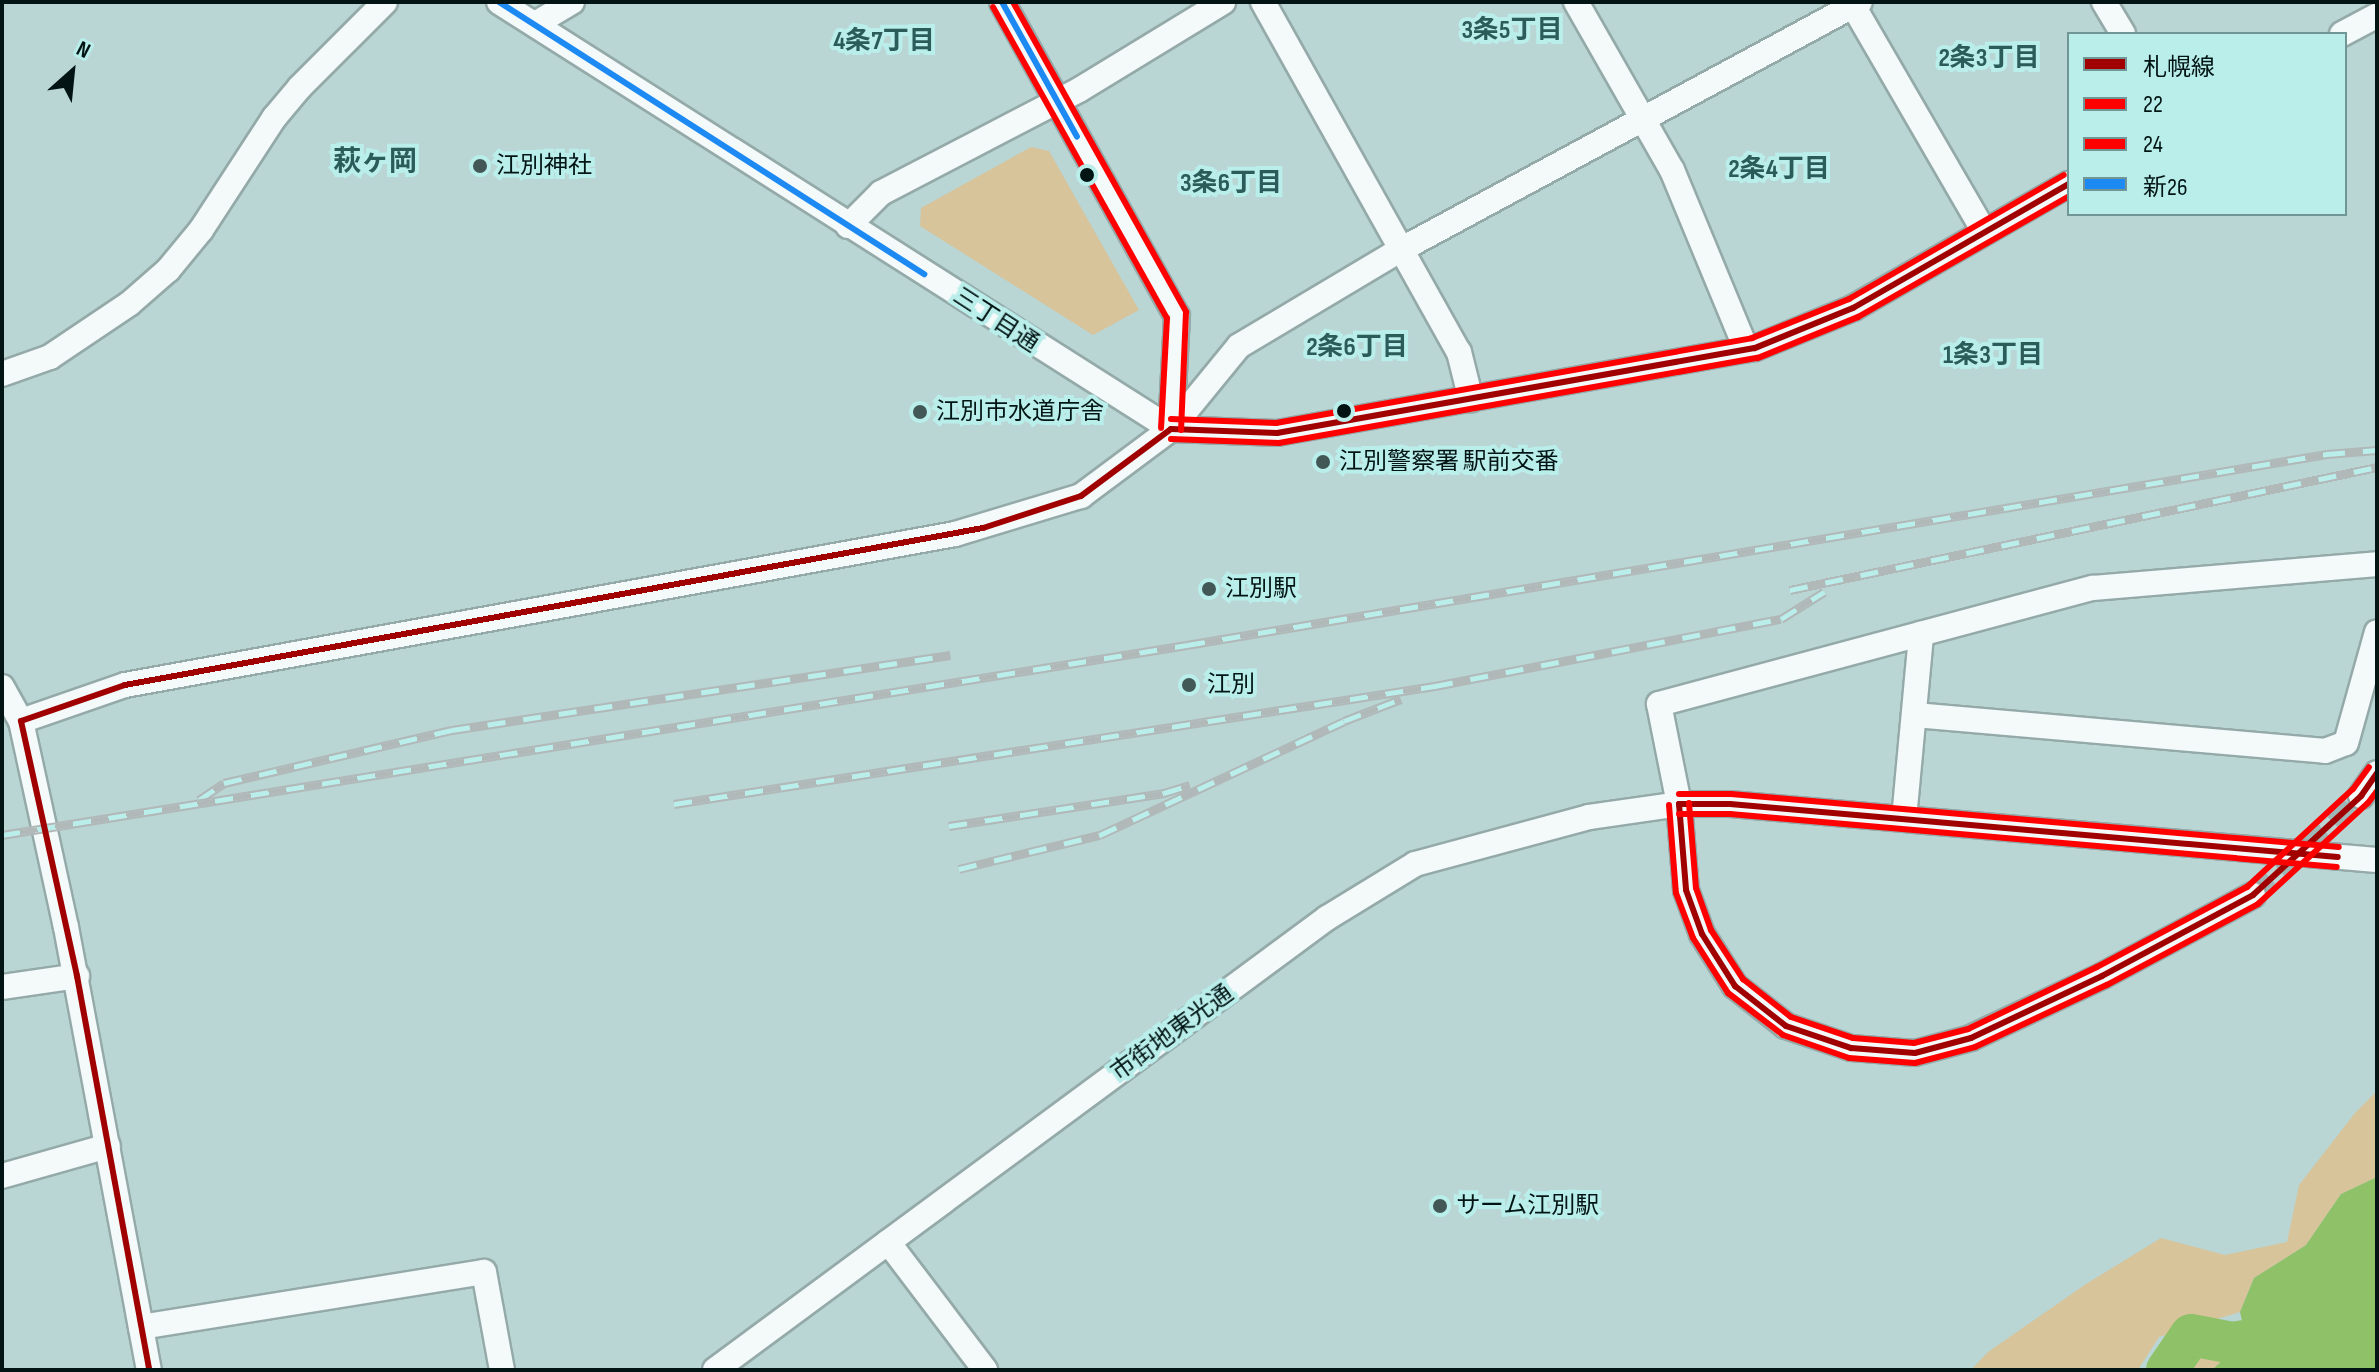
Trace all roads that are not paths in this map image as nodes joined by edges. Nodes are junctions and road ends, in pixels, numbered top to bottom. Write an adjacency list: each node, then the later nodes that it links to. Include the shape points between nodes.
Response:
1 (385, 2): 21 (street, via 274,118 201,230 168,270 129,304 50,357)
2 (499, 2): 11 (street, 三丁目通)
3 (572, 2): 11 (street)
4 (1002, 2): 14 (street)
5 (1223, 2): 14 (street)
6 (1263, 2): 19 (street)
7 (1576, 2): 15 (street)
8 (2104, 2): 12 (street)
9 (1855, 3): 15 (street); 18 (street)
10 (2377, 15): 13 (street)
11 (535, 24): 17 (street, 三丁目通)
12 (2122, 32)
13 (2346, 32)
14 (1057, 102): 17 (street, via 881,193); 23 (street, via 1177,316)
15 (1643, 119): 19 (street); 20 (street, via 1672,170)
16 (2067, 185): 18 (street)
17 (848, 226): 23 (street, 三丁目通)
18 (1983, 230): 20 (street, via 1853,308)
19 (1402, 249): 22 (street, via 1459,352); 23 (street, via 1239,346)
20 (1746, 349): 22 (street)
21 (2, 374)
22 (1471, 400): 23 (street, via 1277,433)
23 (1171, 429): 29 (street, via 1081,496 983,528 125,685)
24 (2377, 564): 26 (street, via 2093,588)
25 (2377, 632): 28 (street, via 2346,743 2325,751)
26 (1921, 634): 28 (street); 32 (street, via 1659,704)
27 (2, 687): 29 (street)
28 (1915, 715): 33 (street)
29 (21, 721): 36 (street)
30 (2377, 773): 31 (street)
31 (2361, 796)
32 (1679, 804): 33 (street, 市街地東光通); 35 (street, via 1686,890 1702,934 1735,986 1786,1026 1851,1048 1915,1053 1971,1038); 40 (street, 市街地東光通, via 1589,817 1415,864 1371,889)
33 (1904, 819): 34 (street, 市街地東光通)
34 (2377, 860)
35 (2253, 895)
36 (77, 976): 37 (street); 38 (street)
37 (2, 987)
38 (108, 1146): 39 (street); 41 (street)
39 (2, 1176)
40 (888, 1242): 42 (street, 市街地東光通); 45 (street)
41 (141, 1327): 43 (street); 44 (street, via 484,1272)
42 (724, 1367)
43 (149, 1370)
44 (502, 1370)
45 (985, 1370)

